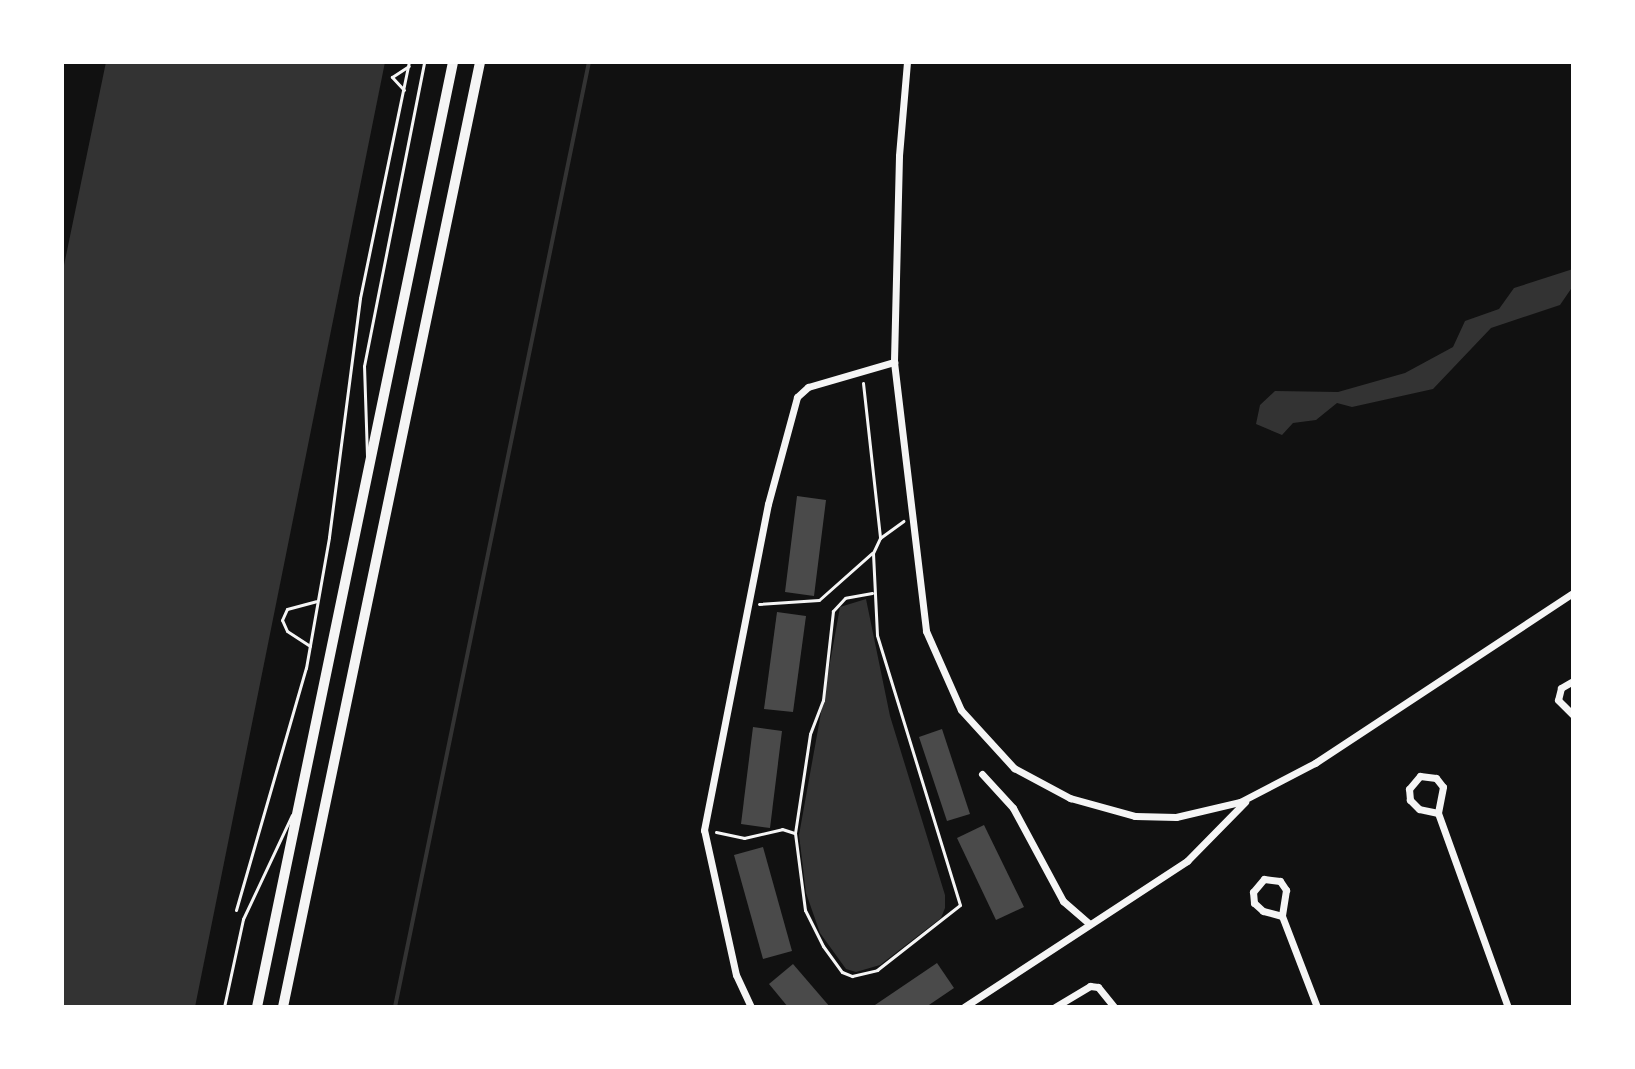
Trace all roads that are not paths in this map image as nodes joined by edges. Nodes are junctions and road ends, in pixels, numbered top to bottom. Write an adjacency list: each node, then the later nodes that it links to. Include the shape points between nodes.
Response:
1 (424, 62): 6 (lane, via 364,366)
2 (453, 62): 6 (main road)
3 (480, 62): 18 (main road)
4 (907, 62): 5 (street)
5 (894, 362): 12 (street, via 926,631 975,730 1014,768 1070,798 1135,816 1176,817); 19 (street, via 808,387 789,411 704,830 736,975)
6 (368, 468): 11 (main road)
7 (1573, 593): 12 (street, via 1315,763)
8 (1573, 681): 9 (street, via 1561,688 1558,700)
9 (1573, 715)
10 (982, 774): 15 (street, via 1013,808 1063,901)
11 (300, 797): 16 (lane, via 243,919); 17 (main road)
12 (1249, 799): 15 (street, via 1187,861)
13 (1438, 813): 13 (street, via 1440,782 1426,775 1415,779 1410,800 1419,809); 24 (street)
14 (1282, 916): 14 (street, via 1286,890 1280,881 1264,879 1253,892 1254,903); 23 (street)
15 (1089, 924): 20 (street)
16 (224, 1007)
17 (257, 1007)
18 (283, 1007)
19 (751, 1007)
20 (964, 1007)
21 (1055, 1007): 22 (street, via 1090,986 1098,987)
22 (1114, 1007)
23 (1317, 1007)
24 (1508, 1007)

